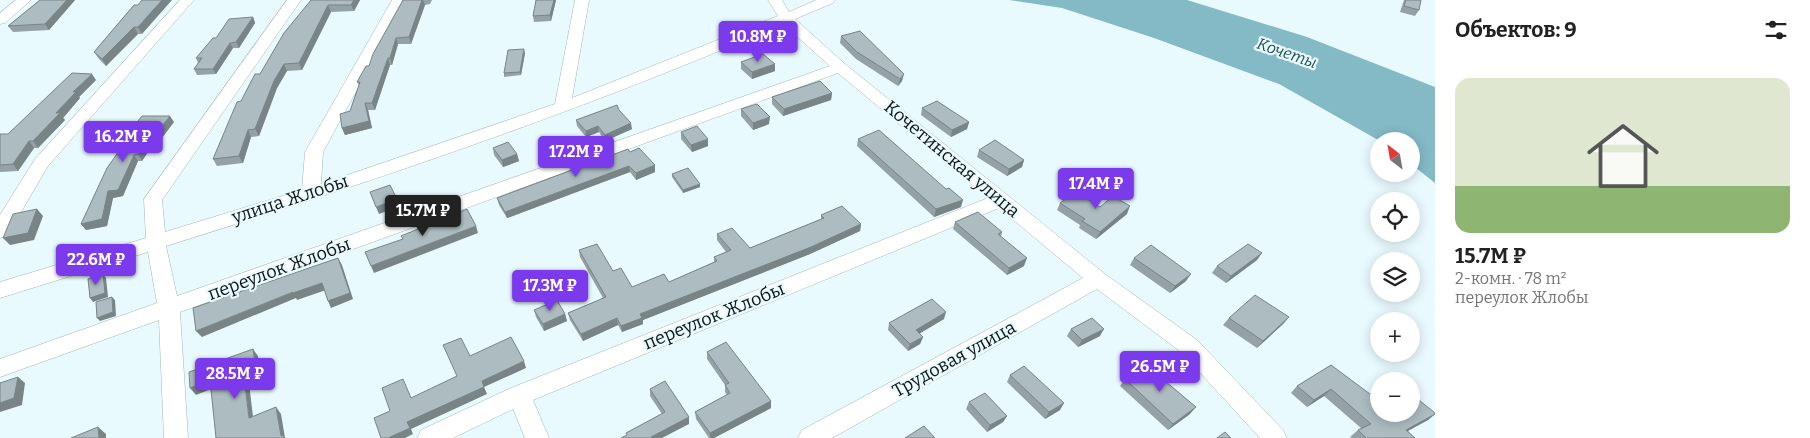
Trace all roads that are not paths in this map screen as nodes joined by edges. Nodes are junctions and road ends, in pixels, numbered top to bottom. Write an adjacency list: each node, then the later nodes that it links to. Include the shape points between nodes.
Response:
1 (24, 0): 9 (street)
2 (187, 0): 14 (street, via 41,163)
3 (294, 0): 15 (street, via 153,199)
4 (399, 0): 12 (street, via 314,152)
5 (582, 0): 11 (street)
6 (775, 0): 8 (street, Кочетинская улица)
7 (828, 0): 8 (street, улица Жлобы)
8 (786, 19): 10 (street, Кочетинская улица); 11 (street, улица Жлобы)
9 (0, 20)
10 (840, 67): 13 (street, Кочетинская улица); 18 (street, переулок Жлобы)
11 (562, 107): 12 (street, улица Жлобы)
12 (311, 193): 15 (street, улица Жлобы)
13 (1001, 200): 16 (street, Кочетинская улица); 20 (street, переулок Жлобы)
14 (0, 231)
15 (156, 243): 17 (street, улица Жлобы); 18 (street)
16 (1098, 279): 24 (street, Трудовая улица); 25 (street, Кочетинская улица, via 1189,346)
17 (0, 290)
18 (169, 309): 19 (street, переулок Жлобы); 21 (street)
19 (0, 368)
20 (519, 395): 22 (street, переулок Жлобы); 23 (street)
21 (176, 438)
22 (429, 438)
23 (537, 438)
24 (810, 438)
25 (1275, 438)

